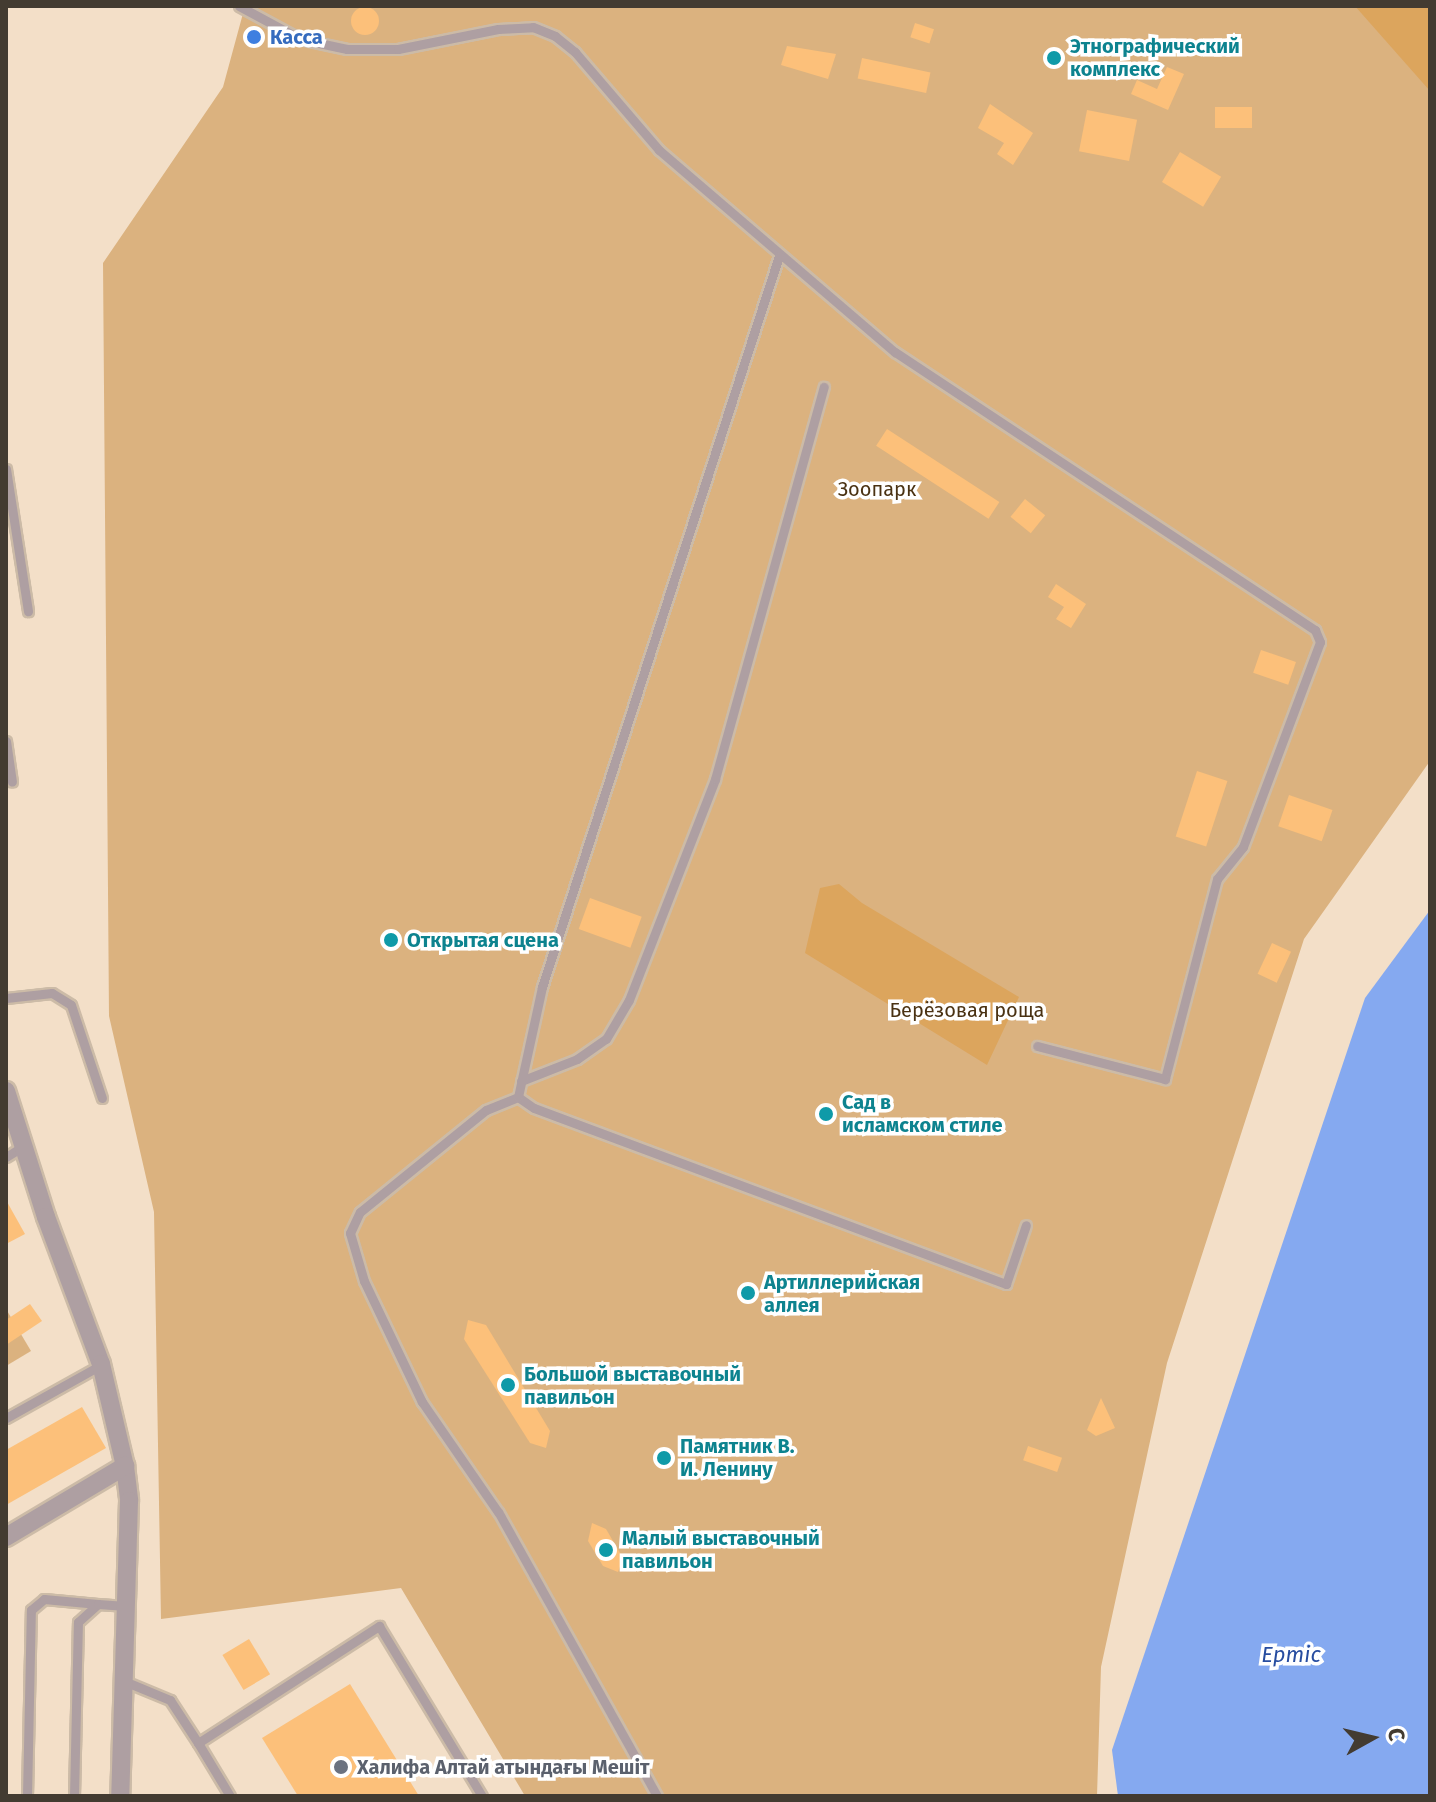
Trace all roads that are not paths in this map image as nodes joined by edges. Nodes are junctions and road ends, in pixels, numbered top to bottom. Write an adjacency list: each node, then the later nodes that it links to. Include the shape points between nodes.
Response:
1 (239, 6): 2 (lane, via 300,39 347,49 398,49 498,29 533,27 555,36 659,150)
2 (779, 256): 9 (lane, via 895,352 1304,619 1320,642 1243,847 1217,879 1165,1079); 10 (lane, via 542,987)
3 (824, 387): 10 (lane, via 715,779 629,1000 606,1039 577,1059)
4 (6, 469): 5 (lane)
5 (28, 611)
6 (6, 741): 7 (lane)
7 (12, 782)
8 (6, 998): 13 (lane, via 52,993 71,1005)
9 (1037, 1046)
10 (521, 1081): 12 (lane)
11 (6, 1091): 14 (street)
12 (518, 1097): 15 (lane, via 534,1108 1006,1284); 29 (lane, via 486,1110 360,1212 350,1233 352,1247 422,1402 498,1512)
13 (102, 1098)
14 (14, 1152): 16 (street)
15 (1026, 1225)
16 (101, 1364): 17 (lane); 18 (street)
17 (6, 1418)
18 (125, 1466): 19 (street); 21 (street)
19 (6, 1537)
20 (98, 1604): 21 (lane); 24 (lane, via 44,1599 31,1610); 25 (lane, via 78,1622)
21 (126, 1606): 22 (street)
22 (124, 1681): 23 (lane, via 170,1700); 26 (street)
23 (198, 1743): 27 (lane); 28 (lane, via 379,1626)
24 (27, 1796)
25 (74, 1796)
26 (120, 1796)
27 (230, 1796)
28 (482, 1796)
29 (657, 1796)

